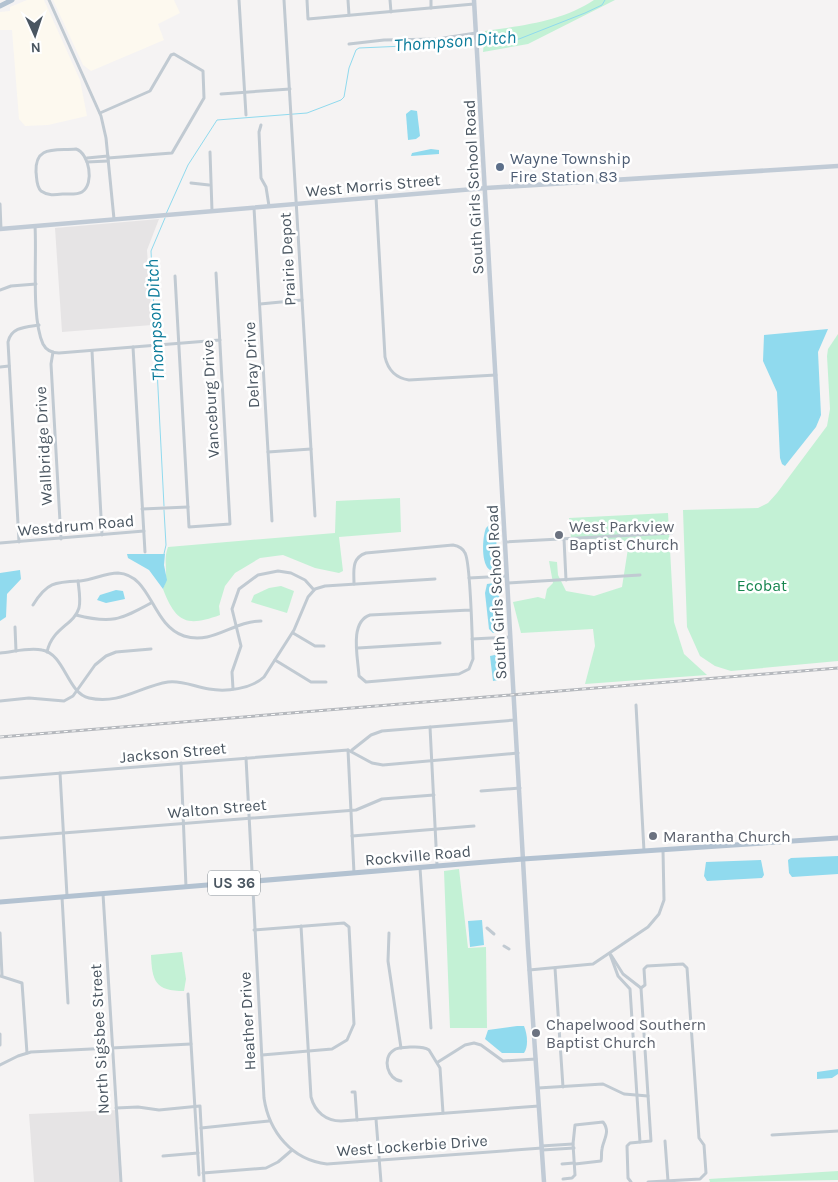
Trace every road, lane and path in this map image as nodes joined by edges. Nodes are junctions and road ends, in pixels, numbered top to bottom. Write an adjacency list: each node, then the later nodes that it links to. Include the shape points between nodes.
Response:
1 (12, 0): 10 (main road)
2 (49, 0): 19 (street)
3 (239, 0): 17 (street)
4 (284, 0): 16 (street, Prairie Depot)
5 (306, 0): 13 (street, via 308,19)
6 (348, 0): 13 (street)
7 (390, 0): 12 (street)
8 (431, 0): 11 (street)
9 (474, 2): 11 (street); 14 (main road, South Girls School Road)
10 (0, 6)
11 (431, 8): 12 (street)
12 (391, 12): 13 (street)
13 (349, 15)
14 (476, 35): 15 (street); 28 (main road, South Girls School Road)
15 (349, 44)
16 (290, 89): 17 (street); 31 (street, Prairie Depot)
17 (245, 93): 18 (street); 20 (street)
18 (221, 94)
19 (100, 114): 23 (street); 23 (street, via 150,91 171,55 203,71 204,98 172,153)
20 (246, 115)
21 (261, 125): 32 (street, via 262,178)
22 (210, 152): 27 (street)
23 (108, 158): 24 (street); 35 (street)
24 (87, 160): 24 (street, via 85,190 49,195 42,192 37,183 38,156 46,151 77,150 82,151)
25 (838, 166): 28 (main road, West Morris Street)
26 (191, 183): 27 (street)
27 (209, 185): 34 (street)
28 (486, 188): 29 (main road, West Morris Street); 52 (main road, South Girls School Road)
29 (376, 197): 31 (main road, West Morris Street); 52 (street, via 385,356 389,368 410,380)
30 (0, 204): 37 (street)
31 (297, 204): 32 (main road, West Morris Street); 42 (street, Prairie Depot)
32 (269, 206): 33 (main road, West Morris Street)
33 (254, 208): 34 (main road, West Morris Street); 43 (street, Delray Drive)
34 (212, 211): 35 (main road, West Morris Street)
35 (114, 220): 36 (main road, West Morris Street)
36 (35, 226): 37 (main road, West Morris Street); 40 (street)
37 (1, 229)
38 (216, 273): 45 (street, Vanceburg Drive)
39 (174, 276): 46 (street)
40 (36, 284): 41 (street); 44 (street)
41 (0, 290)
42 (302, 300): 43 (street); 53 (street, Prairie Depot)
43 (260, 304): 54 (street, Delray Drive)
44 (39, 325): 49 (street, via 43,344); 50 (street, via 20,328 10,335)
45 (220, 340): 46 (street); 55 (street, Vanceburg Drive, via 230,524 189,527)
46 (178, 343): 47 (street); 55 (street)
47 (133, 347): 48 (street); 56 (street)
48 (92, 350): 49 (street); 61 (street)
49 (53, 352): 62 (street, Wallbridge Drive, via 51,364)
50 (9, 366): 51 (street); 64 (street)
51 (0, 367)
52 (496, 374): 65 (main road, South Girls School Road)
53 (311, 449): 54 (street); 57 (street, Prairie Depot)
54 (268, 452): 58 (street, Delray Drive)
55 (188, 507): 56 (street, Westdrum Road)
56 (142, 509): 59 (street, Westdrum Road)
57 (315, 516)
58 (272, 521)
59 (144, 532): 61 (street, Westdrum Road); 67 (street)
60 (672, 532): 63 (street)
61 (102, 535): 62 (street, Westdrum Road)
62 (61, 539): 64 (street, Westdrum Road)
63 (564, 539): 65 (street); 72 (street)
64 (19, 542): 66 (street, Westdrum Road)
65 (505, 542): 69 (main road, South Girls School Road)
66 (0, 543)
67 (145, 552)
68 (640, 575): 72 (street)
69 (506, 576): 70 (street); 74 (main road, South Girls School Road)
70 (468, 578): 75 (street, via 467,555 457,546 368,552 357,558); 79 (street)
71 (436, 579): 75 (street)
72 (566, 580): 74 (street)
73 (78, 581): 77 (street, via 113,574 127,575 140,585); 78 (street, via 48,586); 80 (street)
74 (507, 583): 85 (main road, South Girls School Road)
75 (354, 584): 76 (street)
76 (314, 590): 82 (street, via 307,582 286,572 270,571 258,575 235,595 232,609); 84 (street, via 305,601)
77 (151, 603): 80 (street, via 116,620 98,620); 82 (street, via 164,623 184,636 212,637)
78 (33, 605)
79 (470, 610): 86 (street); 89 (street, via 370,615 362,619 357,629)
80 (76, 614): 92 (street, via 56,632)
81 (261, 621): 82 (street)
82 (236, 625): 96 (street, via 241,647 232,672)
83 (15, 627): 91 (street)
84 (292, 633): 88 (street, via 315,646); 94 (street)
85 (510, 637): 86 (street); 100 (main road, South Girls School Road)
86 (472, 639): 89 (street, via 473,660 469,669 460,674 366,682 359,675)
87 (440, 643): 89 (street)
88 (324, 646)
89 (358, 648)
90 (151, 649): 97 (street, via 106,656)
91 (16, 651): 92 (street, via 39,649); 93 (street)
92 (47, 652): 97 (street)
93 (0, 653)
94 (276, 660): 95 (street, via 311,682); 96 (street, via 261,680)
95 (326, 682)
96 (232, 689): 97 (street, via 210,690 169,682 128,696 90,698)
97 (78, 690): 98 (street, via 60,702 32,698)
98 (0, 701)
99 (636, 705): 122 (street)
100 (515, 720): 101 (street); 103 (main road, South Girls School Road)
101 (430, 727): 102 (street, via 378,731); 105 (street)
102 (350, 750): 104 (street, Jackson Street); 105 (street, via 378,764); 112 (street)
103 (518, 753): 105 (street); 109 (main road, South Girls School Road)
104 (246, 758): 106 (street, Jackson Street); 113 (street, Heather Drive)
105 (432, 760): 111 (street)
106 (181, 764): 107 (street, Jackson Street); 114 (street)
107 (60, 773): 108 (street, Jackson Street); 117 (street)
108 (0, 778)
109 (520, 788): 110 (street); 123 (main road, South Girls School Road)
110 (481, 791)
111 (434, 795): 112 (street, Walton Street, via 382,800); 116 (street)
112 (351, 810): 113 (street, Walton Street); 118 (street)
113 (250, 818): 114 (street, Walton Street); 127 (street, Heather Drive)
114 (183, 823): 117 (street, Walton Street); 128 (street)
115 (474, 826): 116 (street)
116 (436, 830): 118 (street); 124 (street)
117 (63, 833): 119 (street, Walton Street); 130 (street)
118 (352, 836): 126 (street)
119 (0, 838)
120 (838, 838): 121 (main road, Rockville Road / US 36)
121 (663, 850): 122 (main road, Rockville Road / US 36); 140 (street, via 665,891 660,911 645,929)
122 (644, 851): 123 (main road, Rockville Road / US 36)
123 (523, 859): 124 (main road, Rockville Road / US 36); 143 (main road, South Girls School Road)
124 (438, 866): 125 (main road, Rockville Road / US 36)
125 (420, 868): 126 (main road, Rockville Road / US 36); 148 (street)
126 (354, 873): 127 (main road, Rockville Road / US 36)
127 (253, 881): 128 (main road, Rockville Road / US 36); 134 (street, Heather Drive)
128 (186, 887): 129 (main road, Rockville Road / US 36)
129 (103, 894): 130 (main road, Rockville Road / US 36); 152 (street, North Sigsbee Street)
130 (65, 897): 131 (main road, Rockville Road / US 36); 147 (street)
131 (0, 902)
132 (301, 926): 134 (street); 154 (street); 154 (street, via 347,924 354,1018 347,1040 336,1048)
133 (487, 928): 137 (street)
134 (254, 930): 156 (street, Heather Drive)
135 (0, 933): 141 (street)
136 (389, 933): 153 (street, via 388,961)
137 (494, 934)
138 (504, 946): 139 (street)
139 (509, 949)
140 (610, 954): 142 (street, via 593,964); 145 (street, via 623,974); 164 (street, via 618,976 630,989)
141 (1, 965): 144 (street)
142 (555, 968): 143 (street); 161 (street)
143 (529, 970): 157 (main road, South Girls School Road)
144 (1, 975): 155 (street, via 22,982)
145 (641, 988): 165 (street); 188 (street, via 645,985 645,968 685,965 688,968 698,1138 704,1146 706,1172 700,1179)
146 (188, 994): 150 (street)
147 (68, 1003)
148 (430, 1028)
149 (0, 1034): 151 (street)
150 (191, 1044): 152 (street); 166 (street)
151 (0, 1045)
152 (113, 1048): 155 (street); 168 (street, North Sigsbee Street)
153 (401, 1048): 158 (street, via 426,1047); 160 (street, via 392,1051 388,1060 391,1076)
154 (308, 1052): 156 (street); 171 (street, via 314,1107 330,1120)
155 (27, 1053): 159 (street)
156 (262, 1055): 172 (street, Heather Drive, via 264,1098)
157 (536, 1059): 158 (street, via 502,1060 481,1044 474,1043); 162 (main road, South Girls School Road)
158 (438, 1062): 169 (street)
159 (0, 1065)
160 (401, 1082)
161 (563, 1086): 162 (street); 164 (street, via 603,1084)
162 (538, 1088): 167 (main road, South Girls School Road)
163 (352, 1092): 171 (street, via 355,1092)
164 (637, 1096): 165 (street); 177 (street)
165 (648, 1096): 177 (street, via 651,1142)
166 (198, 1106): 168 (street, via 159,1110); 173 (street); 181 (street)
167 (539, 1106): 169 (street); 179 (main road, South Girls School Road)
168 (116, 1108): 189 (street, North Sigsbee Street)
169 (443, 1113): 170 (street)
170 (376, 1119): 171 (street); 183 (street)
171 (357, 1120)
172 (269, 1121): 173 (street); 180 (street, Heather Drive, via 278,1137)
173 (201, 1128): 186 (street)
174 (838, 1130): 175 (street)
175 (772, 1135)
176 (665, 1140): 188 (street)
177 (640, 1142): 193 (street, via 629,1144 626,1149)
178 (573, 1146): 179 (street, West Lockerbie Drive); 185 (street); 185 (street, via 577,1124 603,1122 606,1126 601,1162)
179 (542, 1148): 183 (street, West Lockerbie Drive); 192 (main road, South Girls School Road)
180 (292, 1150): 183 (street, West Lockerbie Drive, via 324,1164); 186 (street, via 266,1168)
181 (198, 1154): 182 (street); 186 (street)
182 (163, 1156)
183 (379, 1161): 191 (street)
184 (562, 1164): 185 (street)
185 (575, 1164): 187 (street, via 574,1177)
186 (202, 1174): 190 (street)
187 (563, 1178)
188 (668, 1181): 194 (street)
189 (121, 1182)
190 (204, 1182)
191 (381, 1182)
192 (544, 1182)
193 (631, 1182)
194 (648, 1182)

